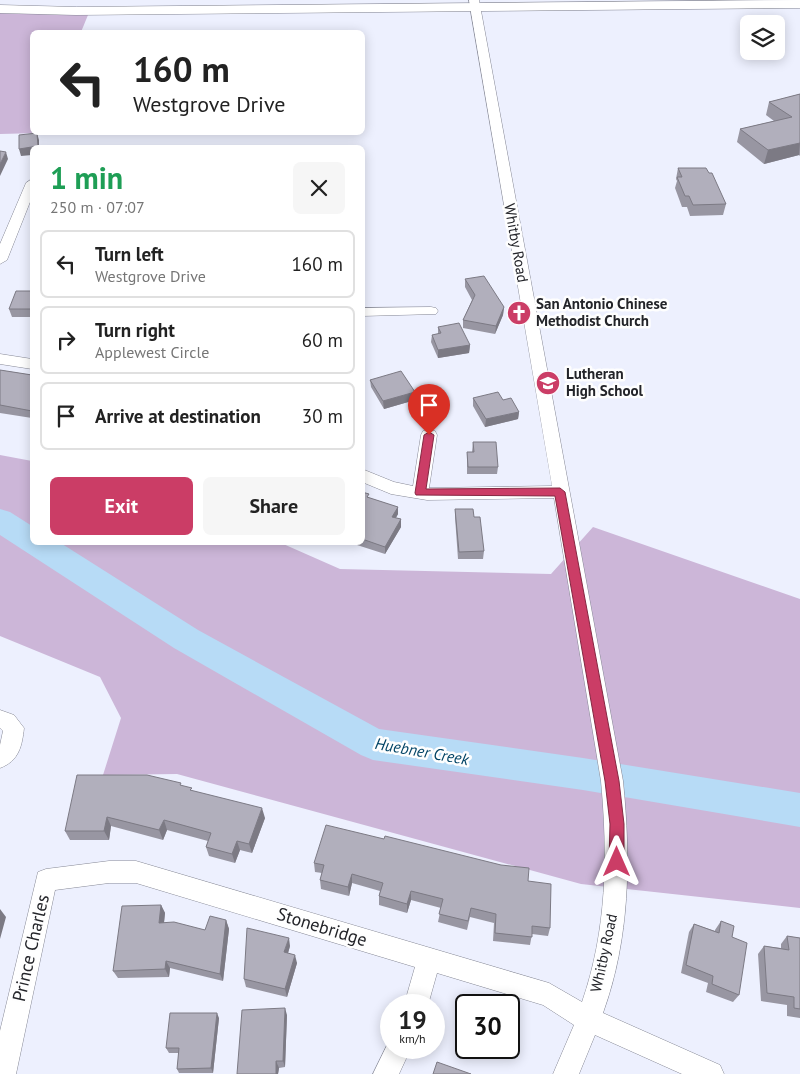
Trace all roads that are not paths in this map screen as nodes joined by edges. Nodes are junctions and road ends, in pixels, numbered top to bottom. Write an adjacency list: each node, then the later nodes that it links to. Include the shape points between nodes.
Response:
1 (475, 3): 2 (street); 3 (street, via 85,11); 12 (street, Whitby Road)
2 (800, 4)
3 (0, 9)
4 (30, 188): 5 (street)
5 (0, 260)
6 (431, 311): 7 (street)
7 (365, 312)
8 (0, 358): 9 (street)
9 (30, 364)
10 (429, 435): 13 (street)
11 (365, 476): 13 (street, via 391,488)
12 (560, 492): 13 (street); 19 (street, Whitby Road, via 617,824 615,899 606,962)
13 (420, 493)
14 (0, 719): 15 (street, via 7,720 14,728 11,748)
15 (0, 759)
16 (46, 880): 17 (street, Stonebridge, via 136,872); 21 (street, Prince Charles)
17 (429, 958): 18 (street); 19 (street, Stonebridge, via 549,995)
18 (419, 994)
19 (589, 1020): 23 (street, Whitby Road); 24 (street, Stonebridge)
20 (394, 1059): 22 (street)
21 (3, 1074)
22 (386, 1074)
23 (566, 1074)
24 (711, 1074)

